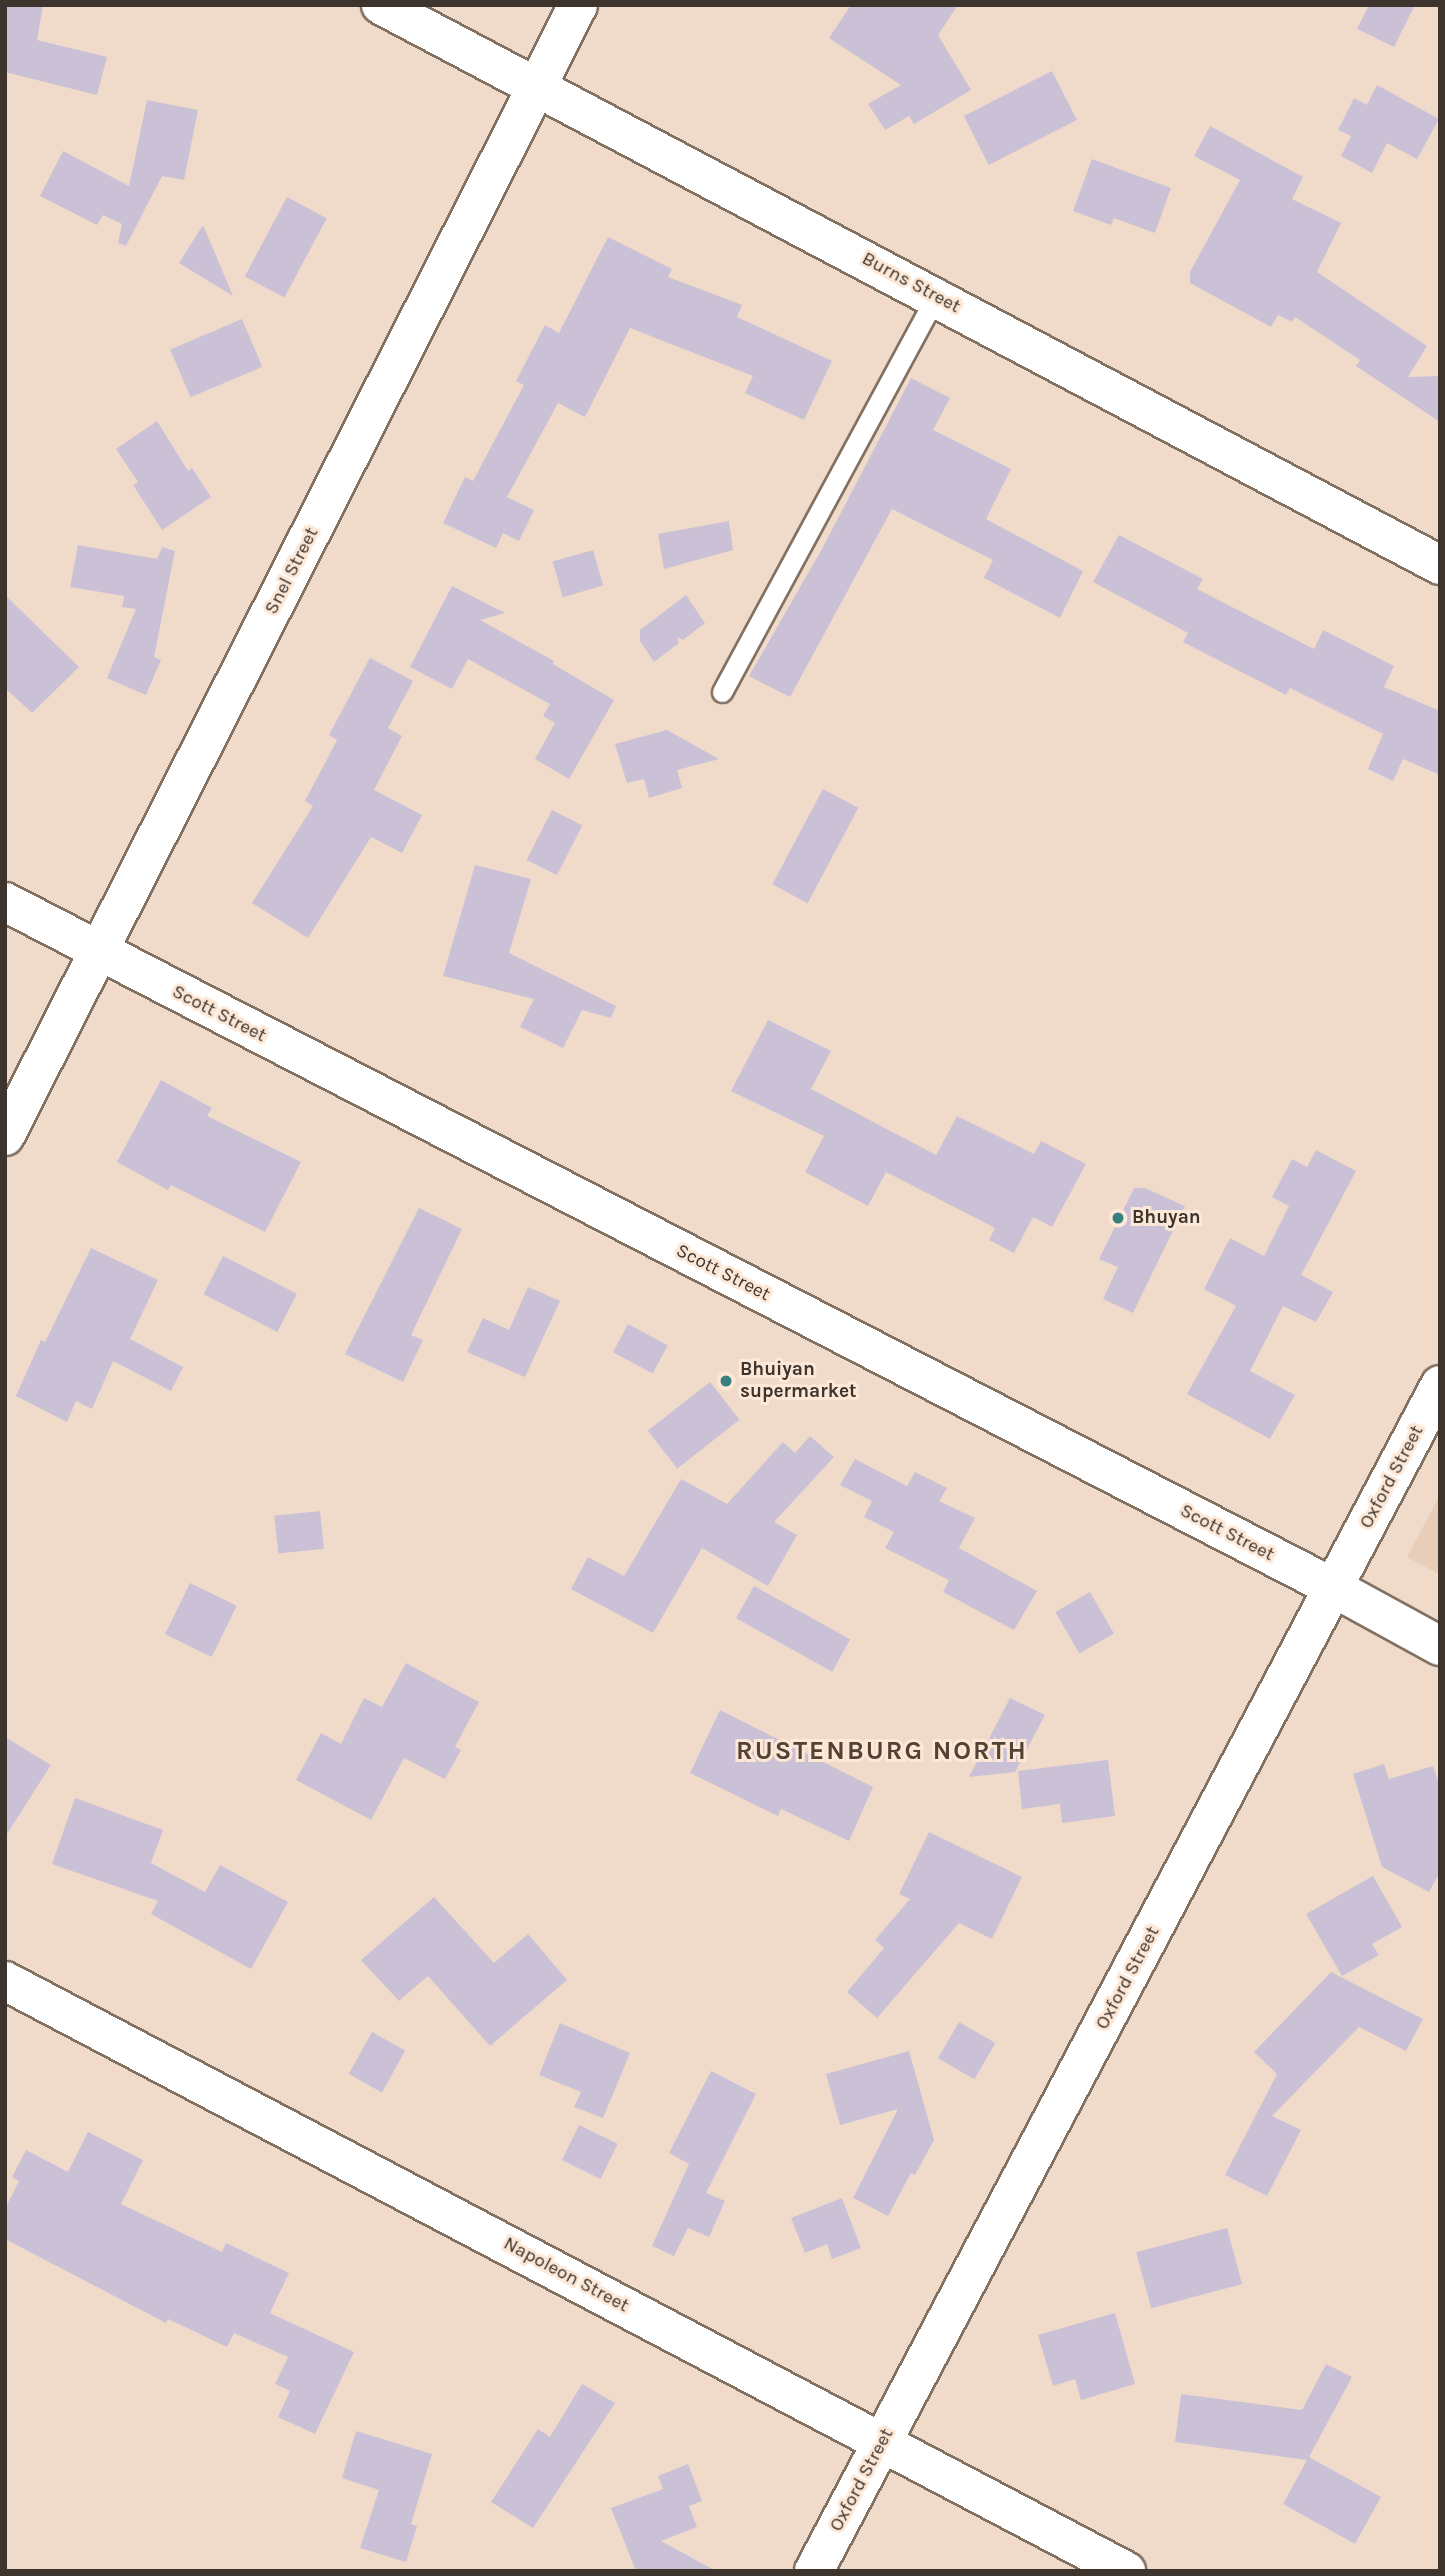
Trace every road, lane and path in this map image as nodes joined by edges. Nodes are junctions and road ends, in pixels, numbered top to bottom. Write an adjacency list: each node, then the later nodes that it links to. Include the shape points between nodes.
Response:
1 (382, 5): 3 (street, Burns Street)
2 (578, 5): 3 (street, Snel Street)
3 (536, 86): 4 (street, Burns Street); 8 (street, Snel Street)
4 (936, 296): 5 (street, Burns Street); 6 (lane)
5 (1440, 565)
6 (722, 692)
7 (5, 902): 8 (street, Scott Street)
8 (100, 953): 9 (street, Snel Street); 11 (street, Scott Street)
9 (5, 1136)
10 (1440, 1385): 11 (street, Oxford Street)
11 (1334, 1588): 12 (street, Scott Street); 14 (street, Oxford Street)
12 (1440, 1646)
13 (5, 1981): 14 (street, Napoleon Street)
14 (882, 2442): 15 (street, Oxford Street); 16 (street, Napoleon Street)
15 (814, 2571)
16 (1126, 2571)

